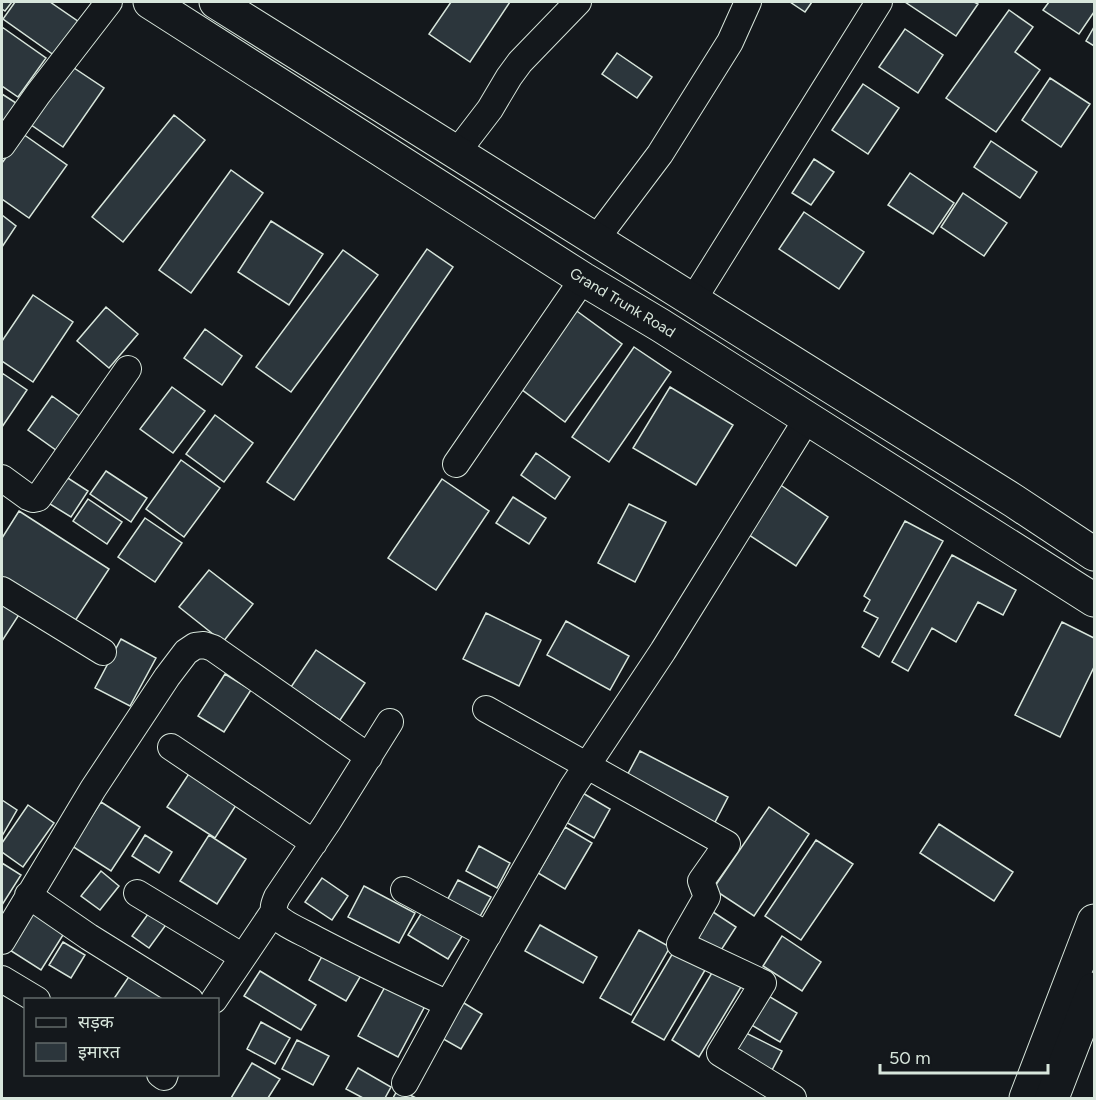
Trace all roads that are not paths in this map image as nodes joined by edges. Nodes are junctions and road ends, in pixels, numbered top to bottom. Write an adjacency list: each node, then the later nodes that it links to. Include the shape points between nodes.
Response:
1 (109, 2): 7 (street)
2 (150, 2): 10 (highway, Grand Trunk Road)
3 (216, 2): 8 (highway)
4 (578, 2): 8 (street, via 520,62)
5 (748, 2): 9 (street, via 730,42 660,154)
6 (879, 2): 11 (street)
7 (2, 145)
8 (457, 152): 9 (highway)
9 (596, 239): 11 (highway)
10 (583, 279): 13 (highway, Grand Trunk Road); 14 (street)
11 (693, 300): 16 (highway)
12 (128, 369): 15 (street, via 38,498 28,497)
13 (807, 418): 18 (highway, Grand Trunk Road); 24 (street)
14 (456, 464)
15 (2, 478)
16 (1095, 554)
17 (2, 590): 19 (street)
18 (1095, 600)
19 (103, 652)
20 (486, 709): 24 (street)
21 (390, 722): 23 (street)
22 (171, 747): 25 (street)
23 (369, 757): 25 (street); 28 (street, via 213,648 195,646 186,651 167,677)
24 (587, 766): 31 (street); 41 (street, via 727,844 701,881 707,897 680,944 763,983 720,1053)
25 (314, 843): 29 (street, via 277,897)
26 (404, 890): 31 (street)
27 (136, 893): 33 (street)
28 (28, 895): 32 (street); 37 (street)
29 (274, 911): 33 (street); 39 (street, via 305,934)
30 (1095, 921): 42 (highway)
31 (488, 935): 39 (street)
32 (2, 941)
33 (243, 957): 38 (street)
34 (2, 979): 36 (street)
35 (1095, 989): 43 (highway)
36 (35, 998)
37 (188, 998)
38 (215, 998)
39 (448, 1004): 40 (street)
40 (405, 1083)
41 (793, 1098)
42 (1026, 1098)
43 (1052, 1098)

